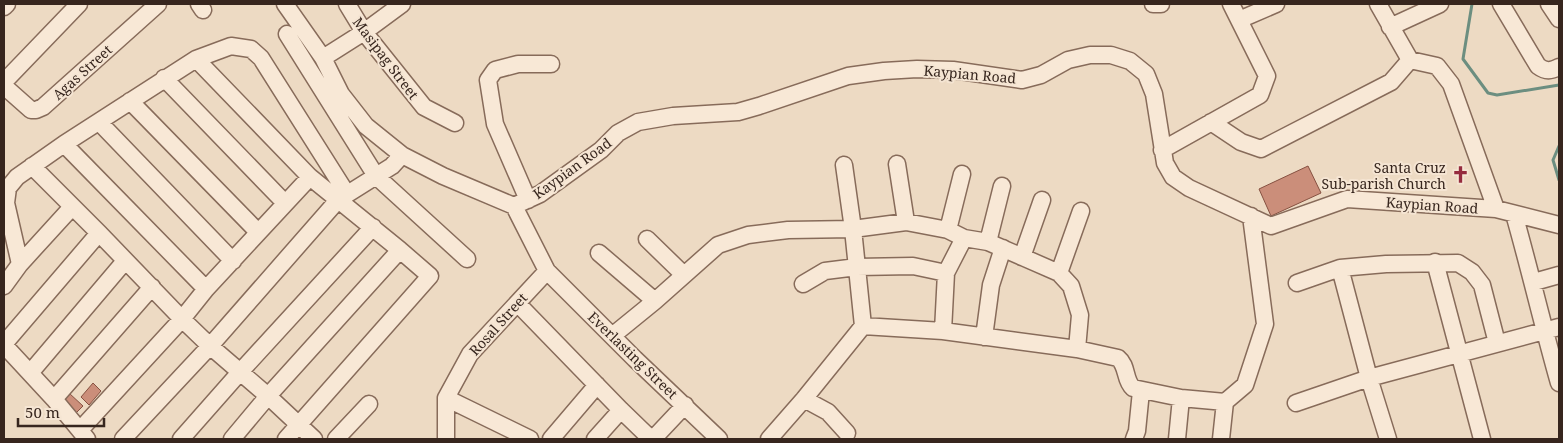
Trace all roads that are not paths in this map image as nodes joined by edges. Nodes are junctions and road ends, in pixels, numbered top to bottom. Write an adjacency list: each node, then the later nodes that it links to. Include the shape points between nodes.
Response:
1 (7, 4): 15 (street)
2 (79, 4): 27 (street)
3 (158, 4): 28 (street, Agas Street, via 43,107 31,110)
4 (285, 4): 21 (street)
5 (347, 4): 19 (street, Masipag Street)
6 (402, 4): 19 (street)
7 (1153, 4): 8 (street)
8 (1162, 4)
9 (1231, 4): 17 (street)
10 (1276, 4): 17 (street)
11 (1378, 4): 18 (street)
12 (1440, 4): 18 (street)
13 (1500, 4): 25 (street, via 1538,66 1551,71)
14 (1549, 4): 16 (street)
15 (4, 8)
16 (1559, 19)
17 (1239, 20): 31 (street, via 1267,76 1260,95)
18 (1390, 27): 23 (street)
19 (364, 32): 21 (street); 32 (street, Masipag Street, via 424,107)
20 (287, 34): 40 (street)
21 (323, 58): 35 (street, via 341,94 366,126)
22 (196, 59): 26 (street); 41 (street); 43 (street, via 231,46 251,49 261,58)
23 (1410, 60): 31 (street, via 1391,82 1261,149 1241,142); 48 (street, via 1437,66 1451,84)
24 (551, 64): 46 (street, Everlasting Street, via 518,64 495,70 488,80 495,124)
25 (1559, 67)
26 (164, 78): 29 (street); 45 (street)
27 (4, 82)
28 (4, 86)
29 (130, 101): 30 (street); 58 (street)
30 (99, 122): 33 (street); 67 (street)
31 (1211, 122): 34 (street)
32 (455, 123)
33 (64, 144): 38 (street); 82 (street)
34 (1162, 150): 46 (street, Kaypian Road, via 1154,94 1146,74 1130,61 1112,55 1068,60 1041,75 1022,80 953,70 884,71 848,76 738,112 638,122 540,194); 51 (street, Kaypian Road, via 1173,177 1189,188)
35 (402, 155): 40 (street); 46 (street, via 443,176)
36 (897, 164): 52 (street)
37 (844, 165): 55 (street)
38 (32, 166): 47 (street); 69 (street, via 8,188 6,203)
39 (962, 174): 56 (street)
40 (376, 176): 43 (street); 65 (street)
41 (310, 177): 43 (street); 45 (street)
42 (1002, 186): 61 (street)
43 (343, 197): 54 (street); 93 (street)
44 (1042, 200): 64 (street)
45 (285, 203): 58 (street)
46 (521, 203): 72 (street, Everlasting Street)
47 (72, 207): 57 (street); 69 (street)
48 (1496, 209): 50 (street, Kaypian Road); 51 (street, Kaypian Road, via 1348,199 1271,226)
49 (1081, 211): 74 (street)
50 (1514, 214): 53 (street, Kaypian Road); 78 (street)
51 (1251, 216): 107 (street, via 1265,324 1245,385)
52 (906, 222): 55 (street); 56 (street)
53 (1559, 225)
54 (373, 227): 62 (street); 96 (street)
55 (853, 229): 70 (street); 75 (street, via 788,230 748,235 718,245)
56 (948, 230): 59 (street)
57 (99, 232): 66 (street); 92 (street)
58 (258, 232): 67 (street)
59 (964, 238): 61 (street); 73 (street)
60 (647, 239): 75 (street)
61 (995, 245): 64 (street); 90 (street)
62 (400, 250): 102 (street); 112 (street, via 430,276)
63 (599, 253): 83 (street)
64 (1022, 258): 74 (street)
65 (467, 259)
66 (125, 261): 81 (street); 97 (street)
67 (233, 261): 82 (street)
68 (1435, 262): 71 (street); 91 (street, via 1458,263 1472,272 1482,285); 95 (street)
69 (20, 264): 80 (street)
70 (857, 267): 73 (street, via 913,266); 79 (street, via 826,271); 86 (street)
71 (1340, 268): 77 (street); 98 (street)
72 (547, 271): 84 (street, Rosal Street); 89 (street, Everlasting Street)
73 (946, 273): 88 (street)
74 (1059, 273): 94 (street, via 1070,286 1080,315)
75 (684, 275): 83 (street)
76 (1559, 276): 78 (street)
77 (1297, 282)
78 (1534, 282): 87 (street)
79 (803, 284)
80 (4, 286)
81 (152, 287): 85 (street); 103 (street)
82 (206, 289): 85 (street)
83 (655, 301): 89 (street)
84 (518, 304): 100 (street); 104 (street, Rosal Street, via 470,354)
85 (182, 319): 93 (street); 114 (street)
86 (863, 326): 88 (street); 106 (street)
87 (1552, 328): 91 (street); 99 (street)
88 (943, 330): 90 (street)
89 (612, 336): 110 (street, Everlasting Street)
90 (984, 337): 94 (street)
91 (1497, 343): 95 (street)
92 (4, 344): 97 (street)
93 (210, 346): 96 (street); 115 (street)
94 (1077, 349): 101 (street, via 1118,358 1123,362 1129,385)
95 (1460, 354): 98 (street); 132 (street)
96 (241, 371): 102 (street); 116 (street)
97 (30, 373): 103 (street)
98 (1369, 378): 109 (street); 131 (street)
99 (1559, 383)
100 (597, 385): 111 (street); 123 (street)
101 (1140, 391): 105 (street); 128 (street)
102 (268, 396): 112 (street); 117 (street)
103 (54, 398): 114 (street)
104 (446, 398): 121 (street, Rosal Street); 122 (street)
105 (1181, 398): 107 (street); 129 (street)
106 (804, 399): 113 (street, via 828,412); 127 (street)
107 (1225, 402): 130 (street)
108 (369, 404): 120 (street)
109 (1296, 404)
110 (685, 406): 125 (street); 126 (street, Everlasting Street)
111 (620, 410): 124 (street); 125 (street)
112 (298, 425): 118 (street); 119 (street)
113 (847, 433)
114 (84, 435)
115 (123, 439)
116 (181, 439)
117 (232, 439)
118 (286, 439)
119 (314, 439)
120 (336, 439)
121 (446, 439)
122 (530, 439)
123 (551, 439)
124 (595, 439)
125 (652, 439)
126 (719, 439)
127 (769, 439)
128 (1134, 439)
129 (1177, 439)
130 (1221, 439)
131 (1388, 439)
132 (1482, 439)

